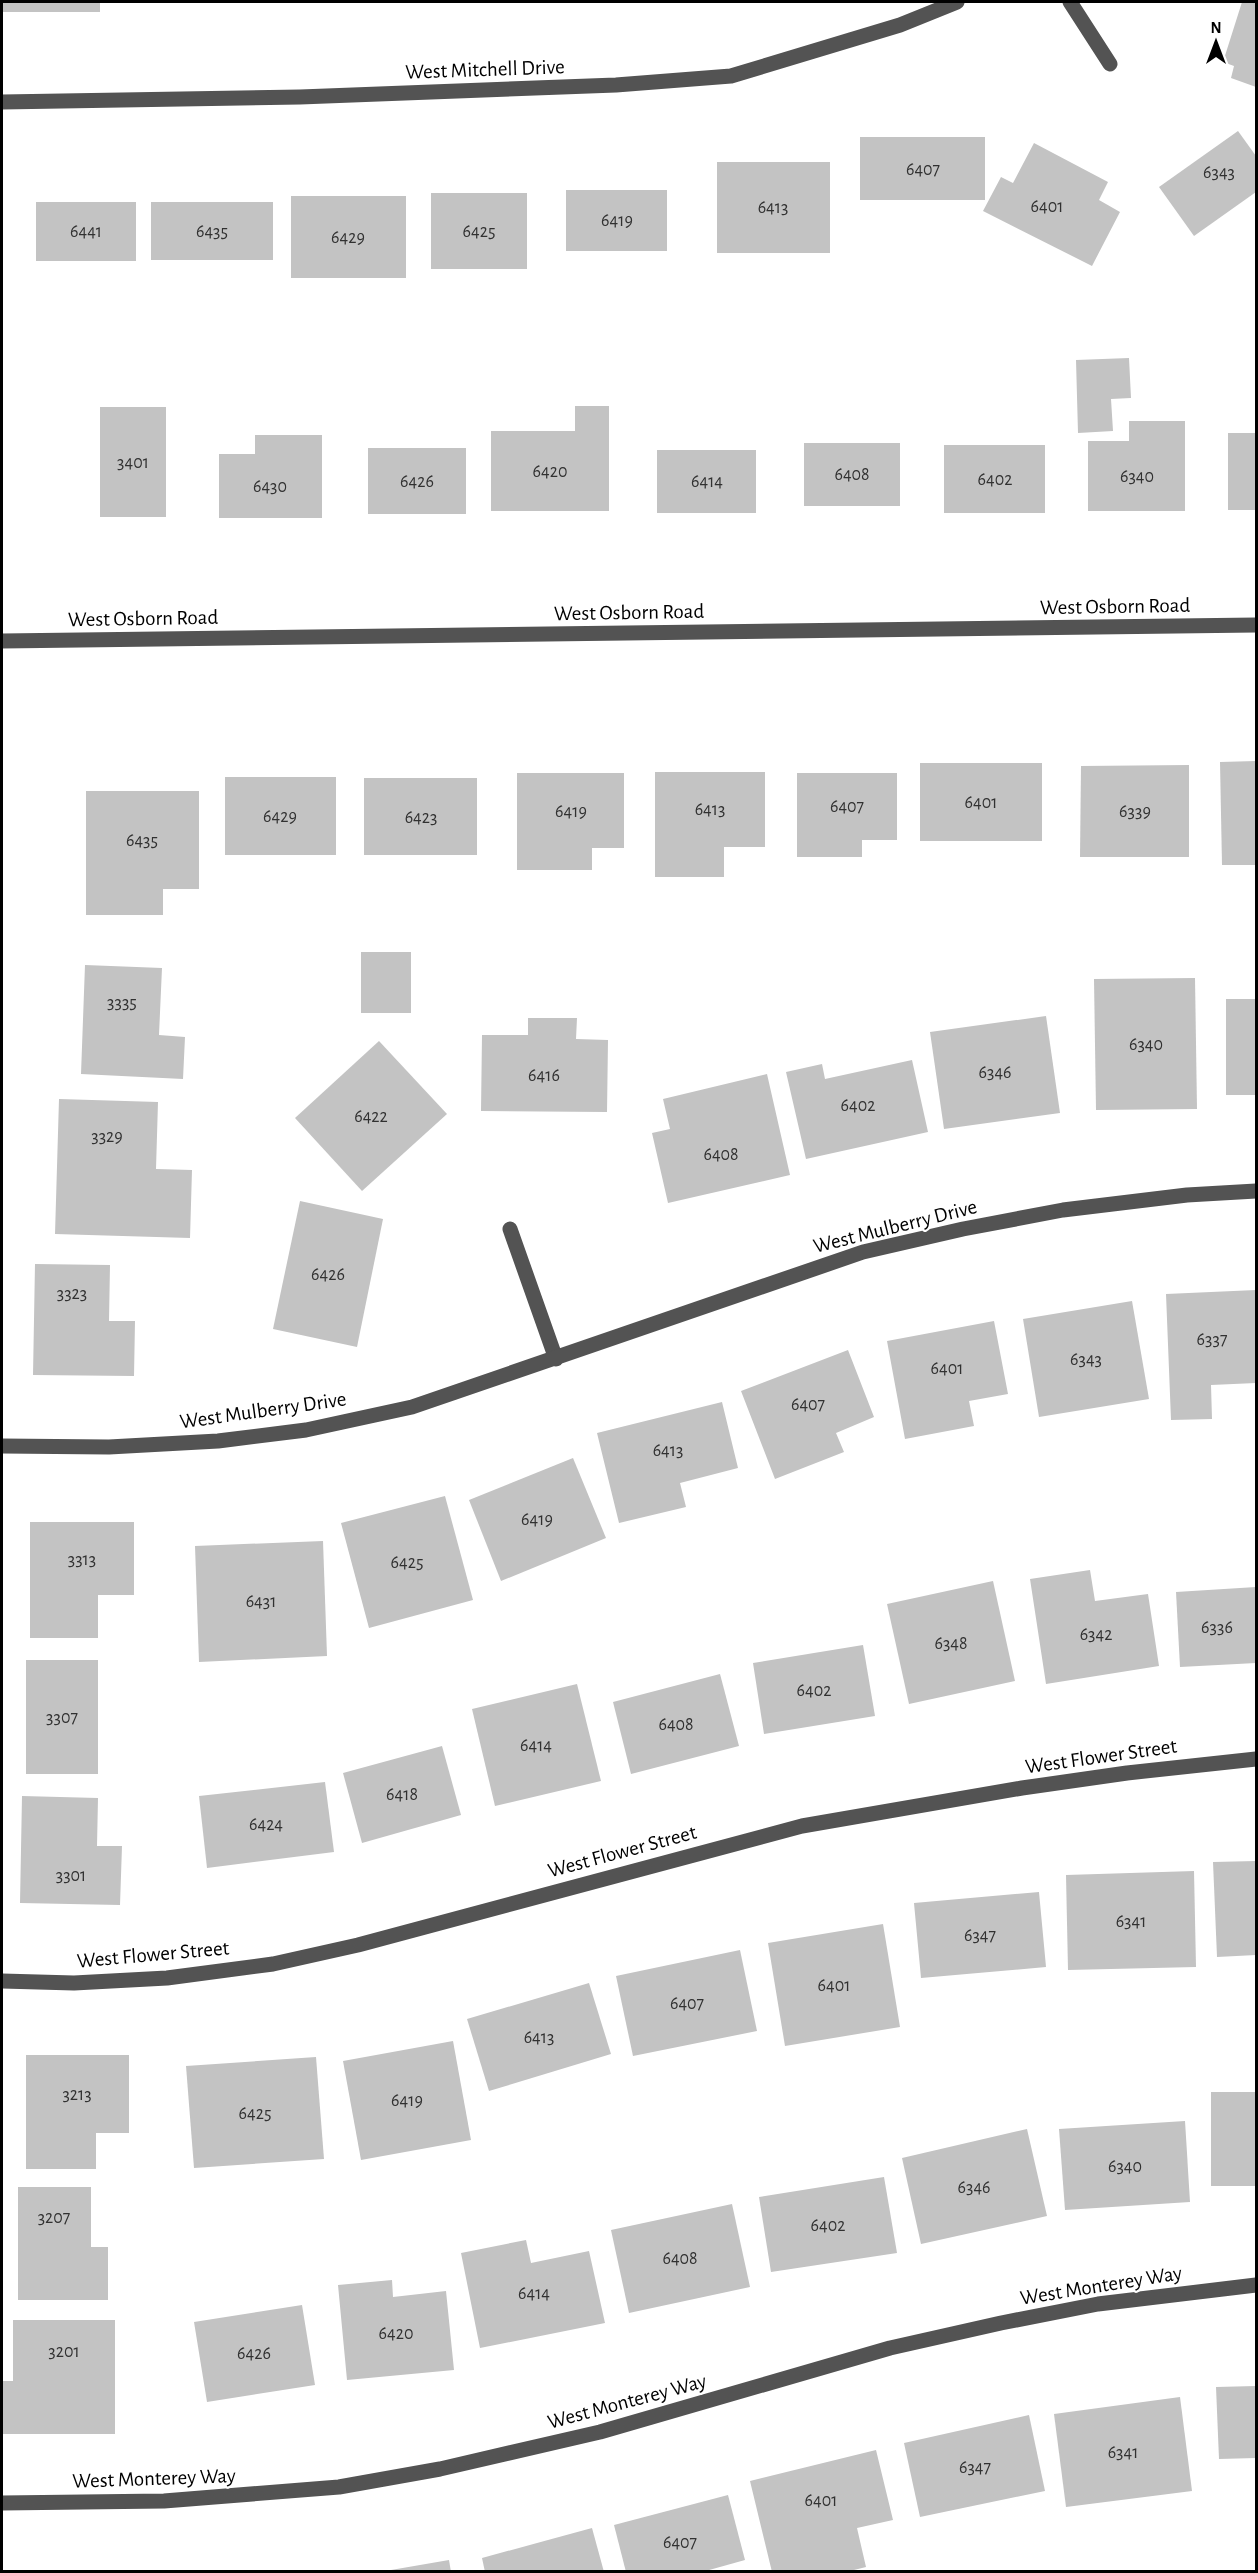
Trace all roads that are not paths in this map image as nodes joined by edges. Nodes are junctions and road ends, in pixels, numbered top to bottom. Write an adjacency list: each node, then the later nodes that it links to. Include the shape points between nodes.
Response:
1 (957, 2): 4 (street, West Mitchell Drive, via 900,25 731,76 616,85 300,97)
2 (1070, 2): 3 (street)
3 (1110, 64)
4 (2, 102)
5 (1257, 626): 6 (street, West Osborn Road)
6 (2, 641)
7 (1257, 1191): 9 (street, West Mulberry Drive, via 1063,1210 863,1251)
8 (510, 1229): 9 (street)
9 (556, 1359): 10 (street, West Mulberry Drive, via 412,1407 306,1430 218,1441 109,1447)
10 (2, 1446)
11 (1257, 1759): 12 (street, West Flower Street, via 1034,1786 802,1826 358,1945 273,1964 167,1978 74,1983)
12 (2, 1981)
13 (1257, 2285): 14 (street, West Monterey Way, via 1098,2304 1001,2323 890,2348 600,2432 440,2469 350,2485 164,2501)
14 (2, 2503)

